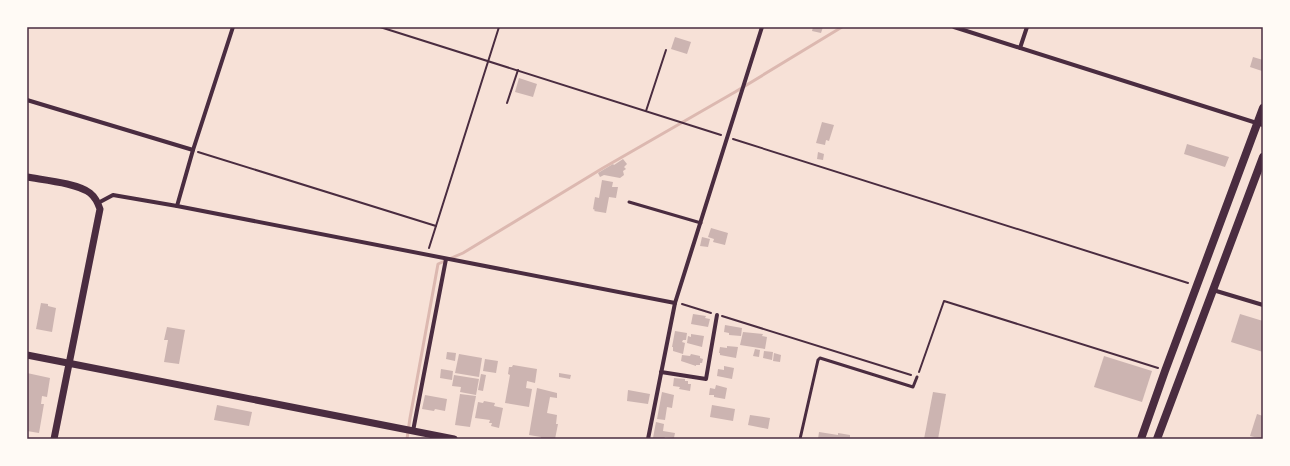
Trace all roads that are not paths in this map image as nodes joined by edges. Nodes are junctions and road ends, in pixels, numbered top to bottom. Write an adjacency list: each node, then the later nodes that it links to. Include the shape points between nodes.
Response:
1 (233, 27): 9 (street)
2 (762, 27): 15 (street)
3 (954, 27): 5 (street)
4 (1027, 27): 5 (street)
5 (1020, 48): 8 (street)
6 (27, 100): 9 (street)
7 (1263, 108): 8 (main road)
8 (1260, 124): 30 (main road)
9 (193, 150): 14 (street)
10 (1263, 157): 17 (main road)
11 (27, 177): 13 (street, via 78,187 90,193)
12 (629, 202): 15 (lane)
13 (98, 203): 14 (street, via 113,195); 22 (street, via 98,223)
14 (177, 206): 16 (street)
15 (701, 223): 18 (street)
16 (446, 259): 18 (street); 25 (street)
17 (1213, 289): 19 (street); 31 (main road)
18 (675, 303): 23 (street)
19 (1263, 305)
20 (717, 315): 23 (street, via 706,379)
21 (27, 355): 22 (street)
22 (69, 363): 25 (street); 26 (street)
23 (661, 372): 28 (street)
24 (917, 377): 29 (lane, via 913,388 820,358)
25 (413, 431): 27 (street)
26 (54, 439)
27 (454, 439)
28 (648, 439)
29 (800, 439)
30 (1141, 439)
31 (1157, 439)

